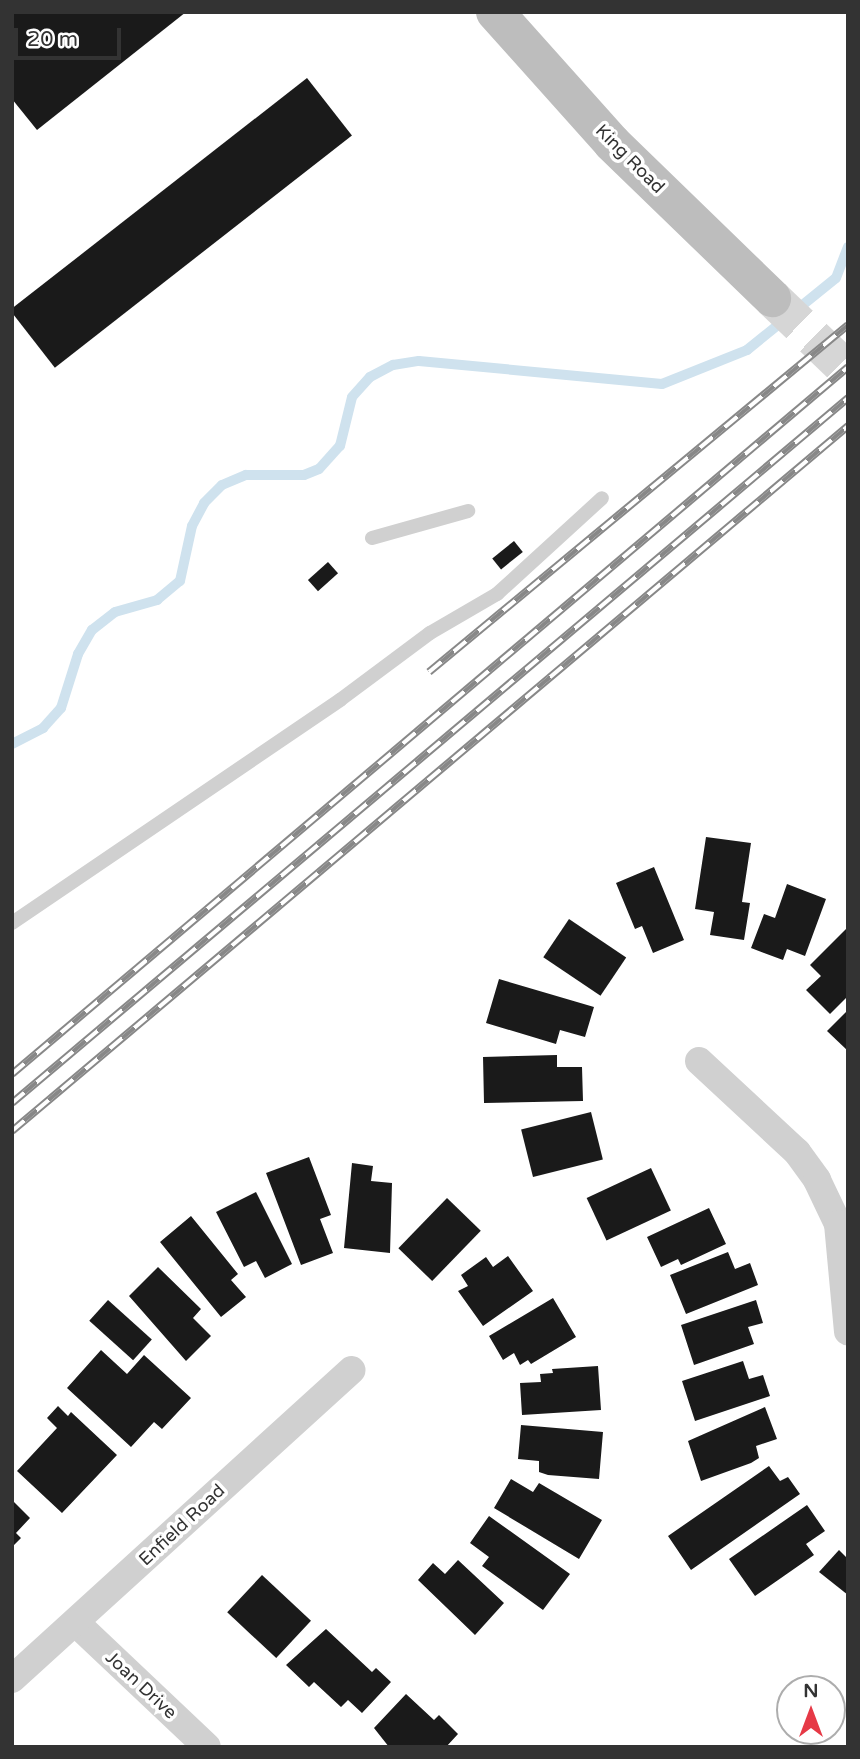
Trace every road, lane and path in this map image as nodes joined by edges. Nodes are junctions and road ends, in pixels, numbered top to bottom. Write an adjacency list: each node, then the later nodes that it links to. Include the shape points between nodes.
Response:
1 (495, 12): 2 (street, King Road, via 612,143)
2 (772, 298)
3 (602, 498): 6 (lane, via 497,594 430,633 329,708)
4 (468, 510): 5 (lane)
5 (372, 538)
6 (12, 923)
7 (699, 1061): 8 (street, via 797,1152 817,1180 838,1224)
8 (848, 1332)
9 (351, 1370): 10 (street, Enfield Road)
10 (76, 1623): 11 (street, Enfield Road); 12 (street, Joan Drive)
11 (12, 1679)
12 (207, 1747)

